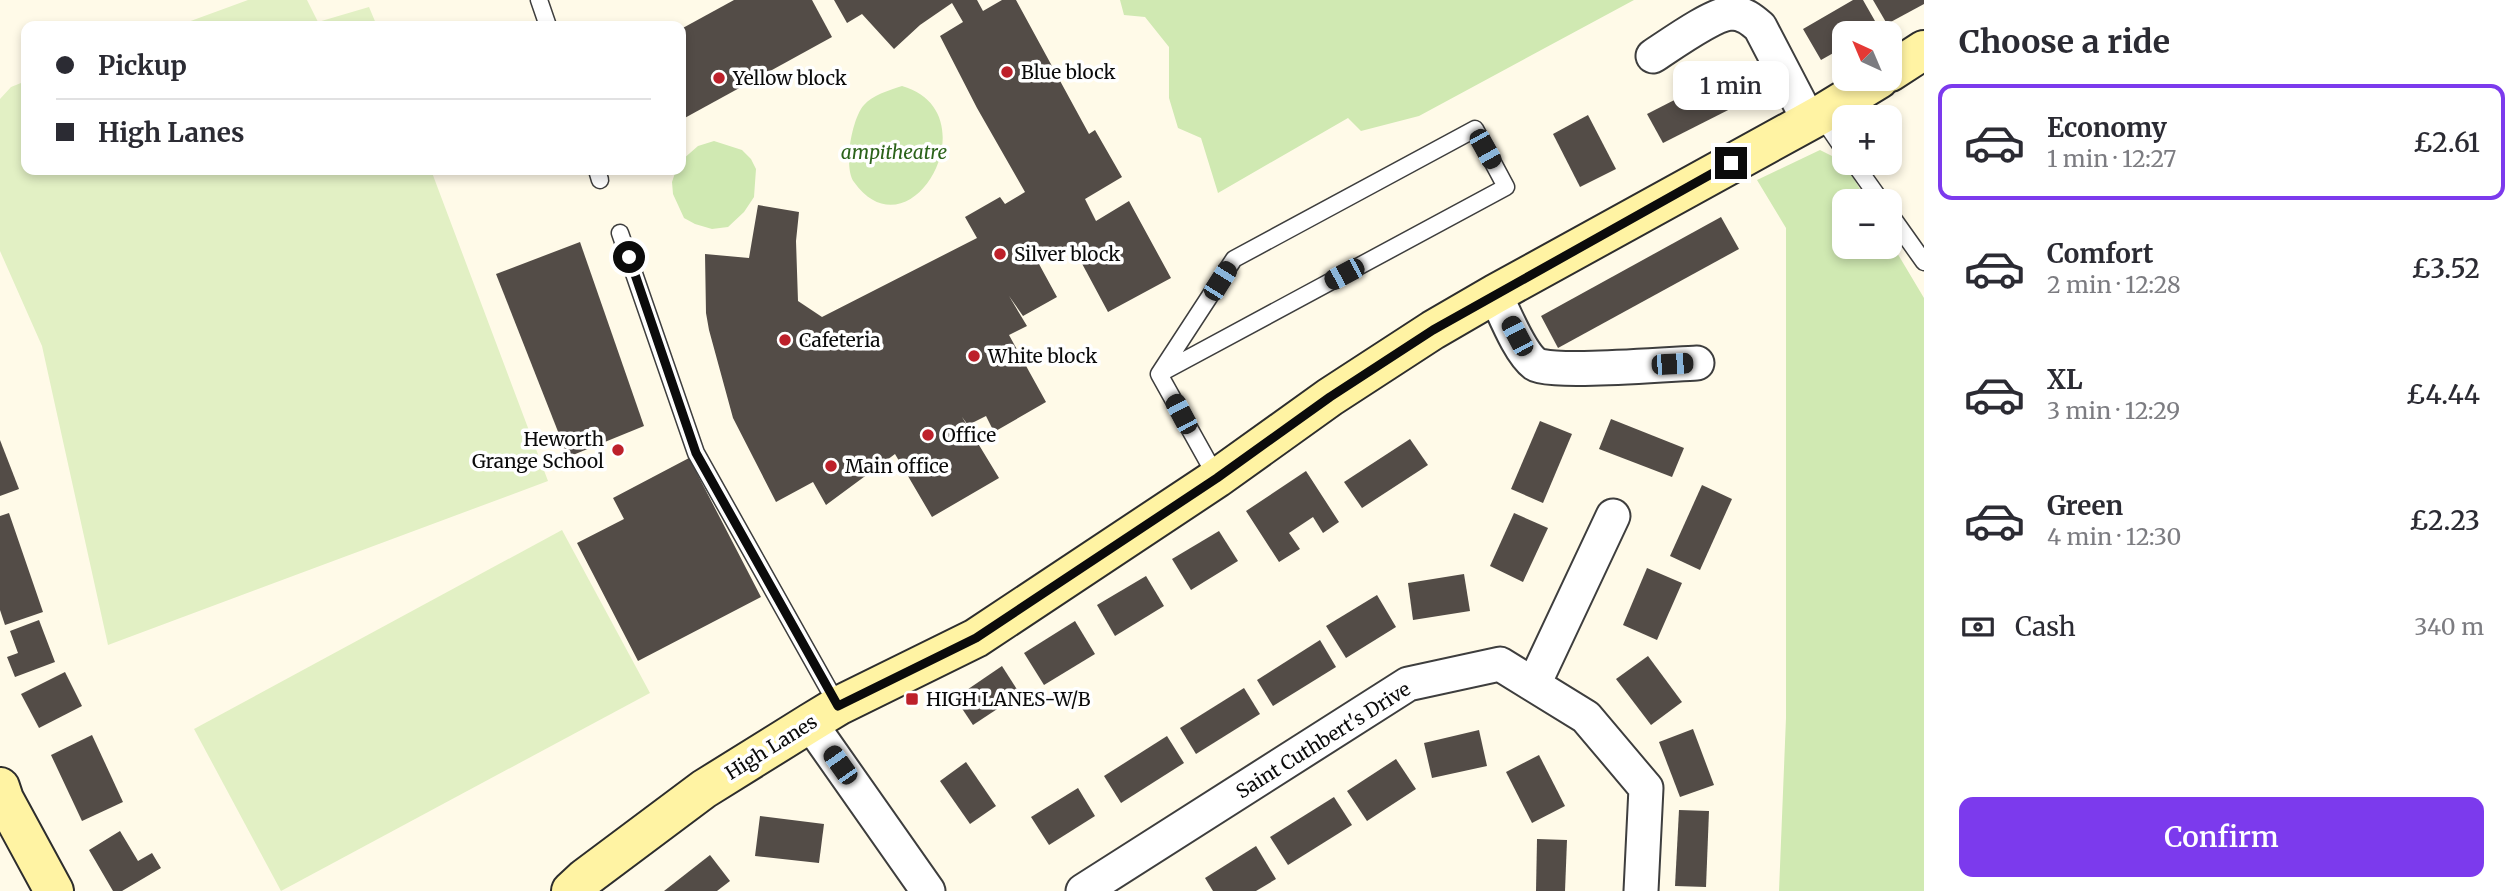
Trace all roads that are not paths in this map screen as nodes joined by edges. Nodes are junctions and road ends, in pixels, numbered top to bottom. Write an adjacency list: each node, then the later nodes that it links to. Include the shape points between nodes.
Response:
1 (539, 0): 2 (lane)
2 (546, 21)
3 (1924, 51): 5 (street)
4 (1653, 56): 7 (street, via 1721,15 1748,17 1760,27)
5 (1902, 65)
6 (1859, 91): 7 (street, High Lanes)
7 (1815, 118): 8 (lane); 12 (street, High Lanes)
8 (1832, 137)
9 (1902, 231): 11 (lane)
10 (620, 233): 18 (lane, via 696,453)
11 (1924, 262)
12 (1495, 294): 13 (street, via 1528,357 1538,366); 15 (street, High Lanes, via 1330,397)
13 (1697, 363)
14 (1159, 374): 14 (lane, via 1234,260 1475,129 1506,187); 15 (lane)
15 (1217, 478): 18 (street, High Lanes, via 976,638)
16 (1613, 516): 17 (street)
17 (1534, 684): 23 (street, Saint Cuthbert's Drive, via 1500,664 1408,684); 24 (street, Saint Cuthbert's Drive, via 1586,717 1646,788)
18 (824, 714): 21 (street, High Lanes, via 704,789); 22 (street)
19 (0, 787): 20 (street)
20 (54, 891)
21 (571, 891)
22 (928, 891)
23 (1083, 891)
24 (1641, 891)

